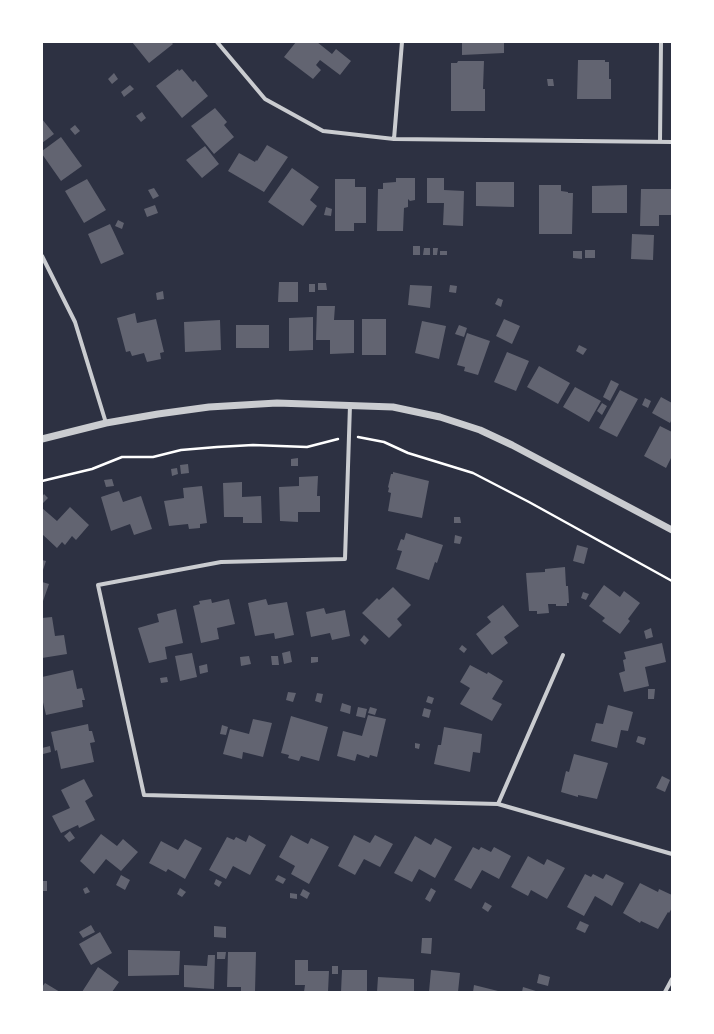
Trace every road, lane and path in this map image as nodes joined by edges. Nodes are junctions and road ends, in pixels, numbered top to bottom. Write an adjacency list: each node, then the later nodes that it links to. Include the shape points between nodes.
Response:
1 (218, 42): 4 (street, via 265,99 323,131)
2 (402, 42): 4 (street)
3 (661, 42): 5 (street)
4 (394, 139): 5 (street)
5 (660, 142): 6 (street)
6 (672, 142)
7 (42, 256): 9 (street, via 75,322)
8 (350, 405): 9 (street, via 277,403 209,407); 10 (street); 13 (street, via 393,407 440,417 480,430)
9 (106, 423): 11 (street)
10 (349, 436): 12 (path, via 307,447 253,445 181,450 153,457 122,457 92,469); 14 (path, via 384,442 408,453 472,473); 16 (street, via 345,559 221,562 98,584 144,795)
11 (42, 439)
12 (42, 481)
13 (672, 530)
14 (672, 581)
15 (563, 655): 16 (street)
16 (498, 804): 17 (street)
17 (672, 854)
18 (672, 979): 19 (street)
19 (665, 992)

